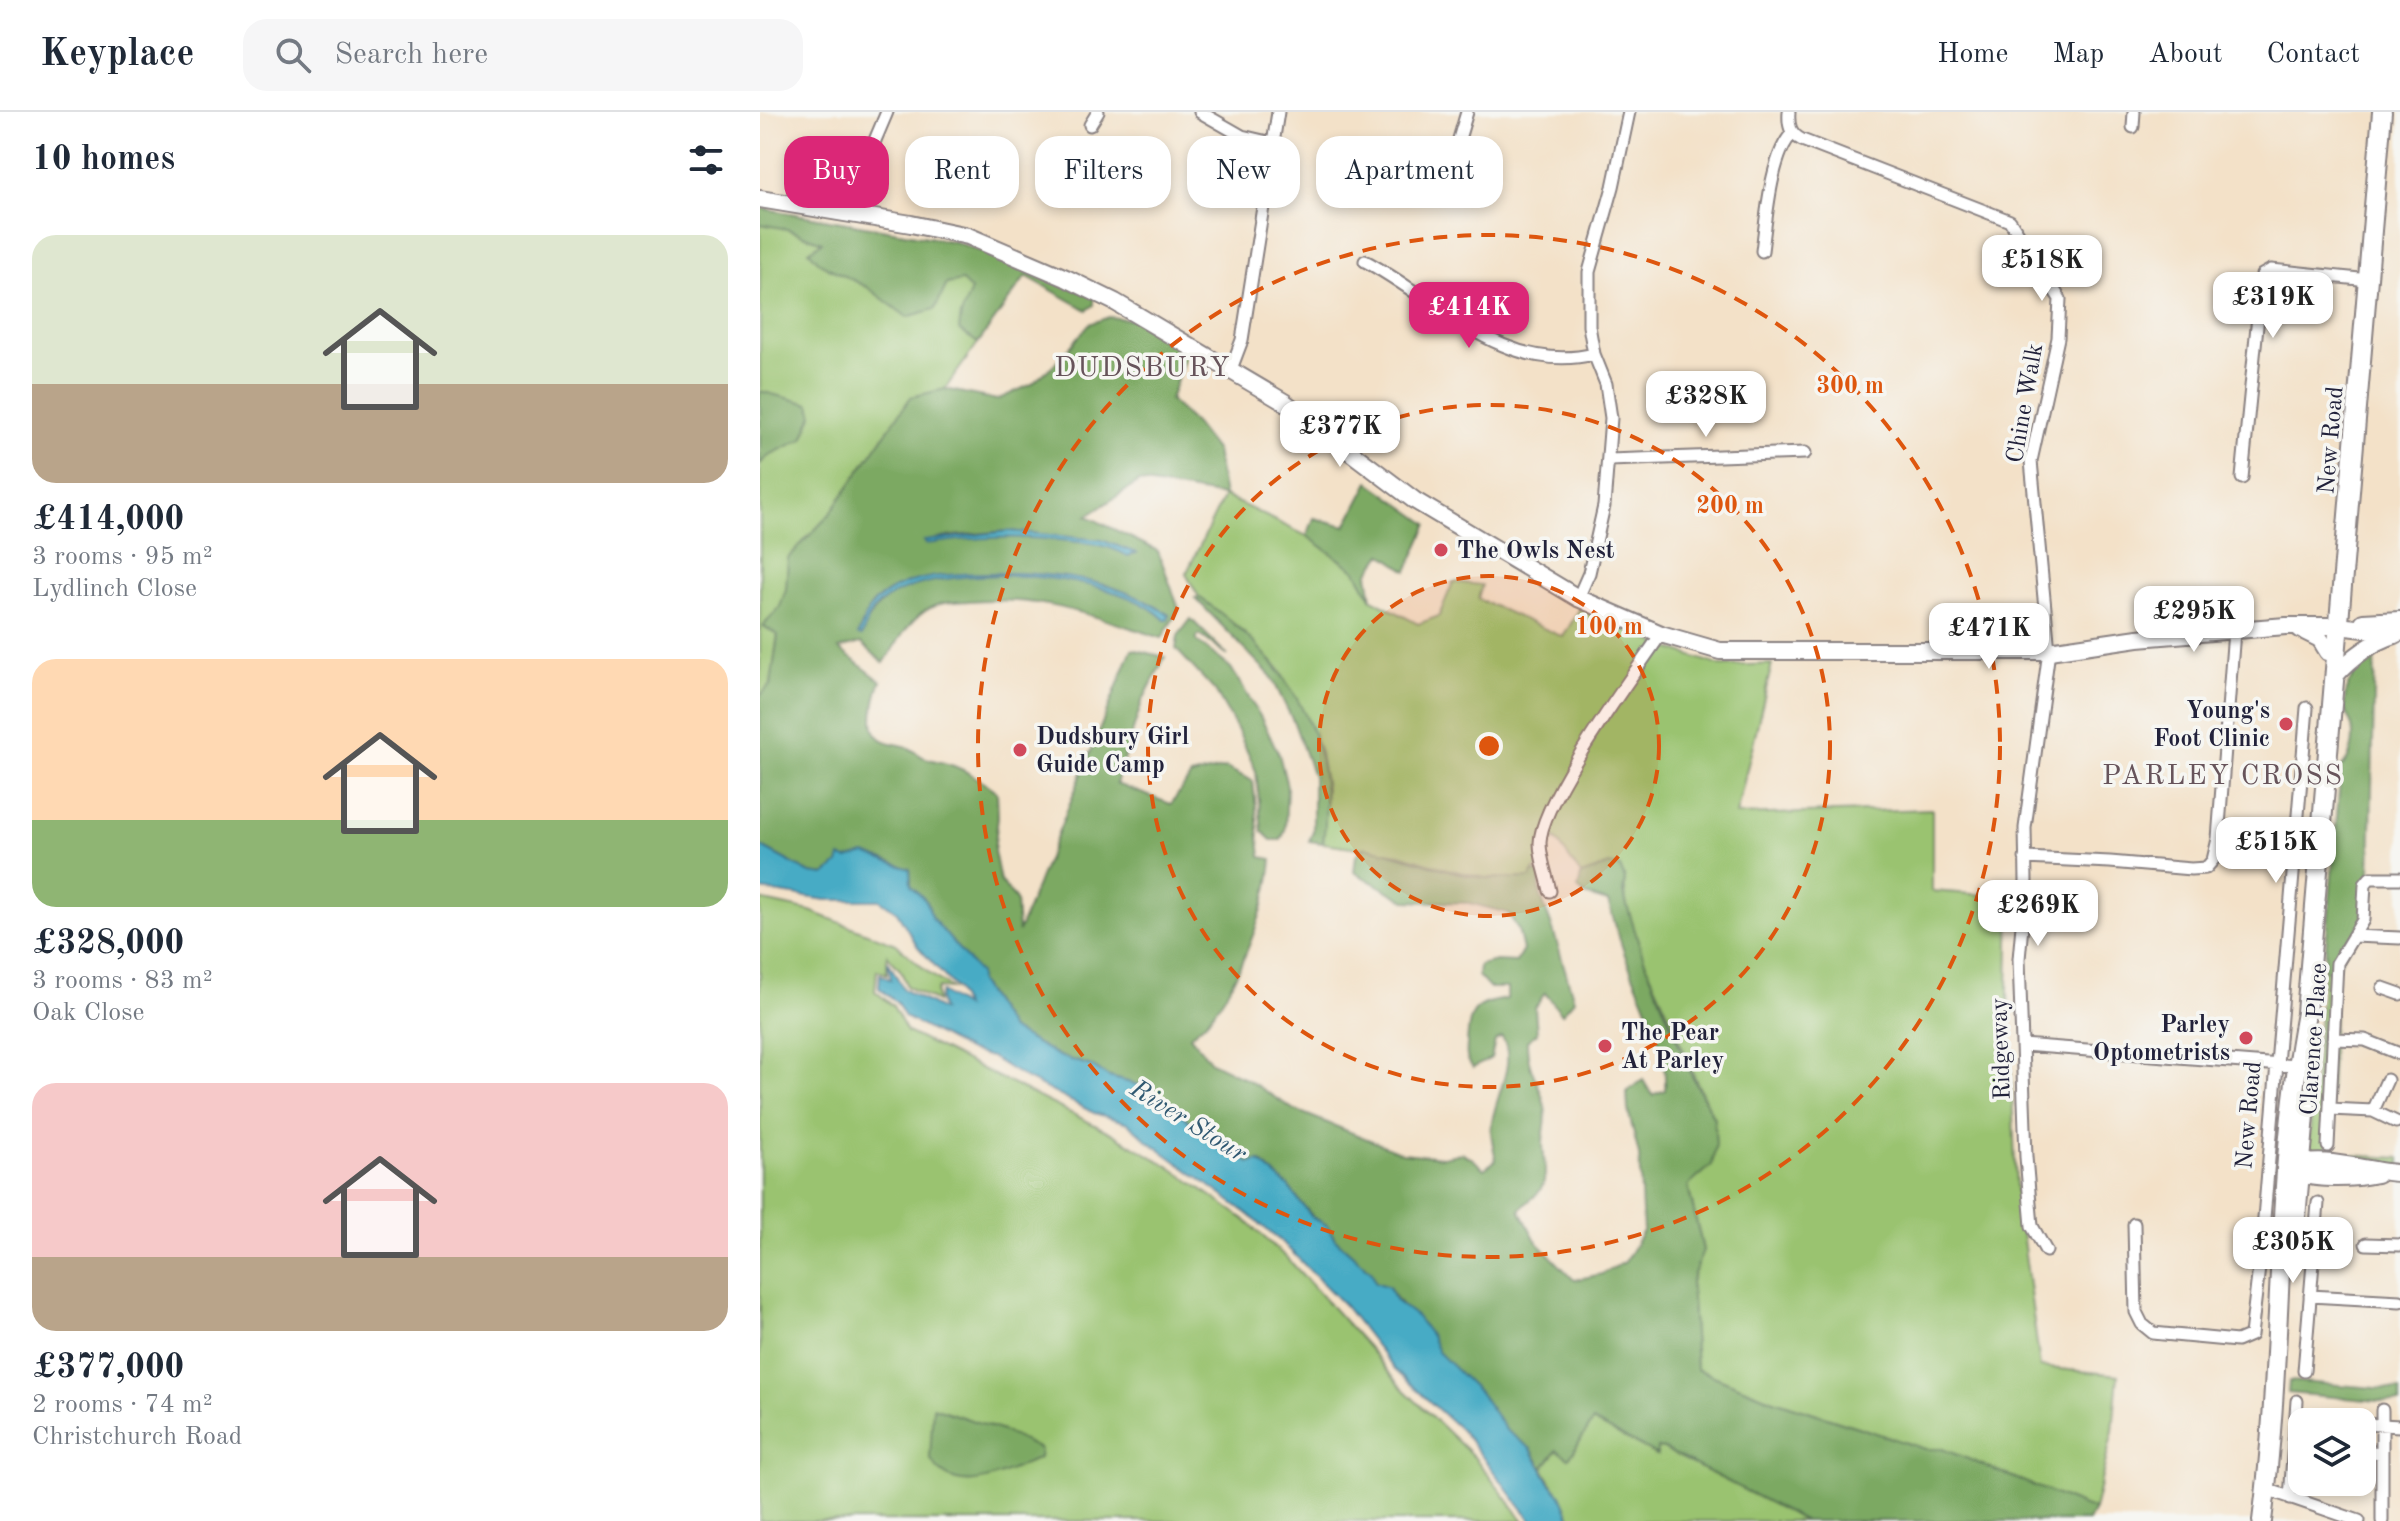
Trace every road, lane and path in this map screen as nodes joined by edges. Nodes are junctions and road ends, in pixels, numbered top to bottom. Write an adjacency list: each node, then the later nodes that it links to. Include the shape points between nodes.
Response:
1 (887, 112): 18 (street, via 859,178)
2 (1098, 112): 10 (street)
3 (1200, 112): 13 (street)
4 (1278, 112): 14 (street)
5 (1467, 112): 15 (street)
6 (1629, 112): 22 (street, via 1589,272)
7 (1789, 112): 12 (street)
8 (2134, 112): 11 (street)
9 (2382, 112): 21 (main road, New Road)
10 (1090, 125)
11 (2133, 127)
12 (1793, 133): 19 (street, via 1785,140 1769,194); 34 (street, Chine Walk, via 2010,221 2060,299 2058,338 2031,461)
13 (1242, 136)
14 (1273, 136)
15 (1460, 136)
16 (760, 199): 18 (main road)
17 (1262, 208): 23 (street, via 1242,340)
18 (852, 216): 23 (main road, via 968,236 1115,302)
19 (1762, 251)
20 (1365, 261): 22 (street, via 1483,337 1536,355)
21 (2369, 280): 26 (street, via 2271,270 2262,275); 30 (main road, New Road)
22 (1594, 354): 25 (street, via 1609,399)
23 (1231, 369): 27 (main road, via 1284,402 1414,500)
24 (1805, 453): 25 (street)
25 (1609, 460): 27 (street, via 1596,545)
26 (2242, 478)
27 (1578, 598): 33 (main road)
28 (2400, 620): 30 (main road)
29 (2286, 626): 30 (main road); 31 (main road); 35 (main road, via 2313,634)
30 (2335, 626): 32 (main road); 35 (main road, New Road); 36 (main road, New Road)
31 (2234, 631): 34 (main road); 38 (street, via 2218,839 2206,868)
32 (2400, 633): 36 (main road, via 2365,649)
33 (1661, 634): 34 (main road, via 1720,651); 41 (street, via 1551,805 1540,841)
34 (2049, 651): 38 (street, Ridgeway)
35 (2328, 652): 39 (main road, New Road, via 2316,797)
36 (2335, 676): 39 (main road, New Road)
37 (2307, 708): 49 (street, New Road)
38 (2025, 858): 47 (street, Ridgeway, via 2019,959)
39 (2319, 867): 50 (main road, New Road)
40 (2400, 878): 42 (street, Clarence Place, via 2370,878 2365,884 2363,920)
41 (1550, 891)
42 (2353, 936): 43 (street); 46 (street, Clarence Place, via 2337,963)
43 (2400, 938)
44 (2383, 988): 45 (street)
45 (2400, 994)
46 (2333, 1039): 48 (street, via 2365,1040); 52 (street, Clarence Place)
47 (2022, 1045): 49 (street); 62 (street, Ridgeway, via 2032,1226)
48 (2400, 1054)
49 (2277, 1065): 50 (street); 59 (street, New Road, via 2251,1335 2237,1341 2167,1335 2142,1324 2136,1312)
50 (2303, 1066): 56 (main road, New Road)
51 (2387, 1080): 53 (street)
52 (2330, 1109): 53 (street); 55 (street, Clarence Place)
53 (2373, 1111): 54 (street)
54 (2396, 1122)
55 (2328, 1146)
56 (2296, 1169): 57 (main road, via 2357,1166); 74 (main road, New Road, via 2293,1244 2278,1340)
57 (2400, 1173)
58 (2318, 1203): 63 (street)
59 (2134, 1224)
60 (2366, 1244): 61 (street)
61 (2400, 1245)
62 (2046, 1251)
63 (2310, 1296): 64 (street); 65 (street)
64 (2400, 1301)
65 (2304, 1371)
66 (2297, 1401): 67 (street)
67 (2297, 1408)
68 (2382, 1410): 70 (street)
69 (2376, 1425): 70 (street)
70 (2382, 1425): 71 (street); 73 (street)
71 (2400, 1426)
72 (2376, 1452): 73 (street)
73 (2382, 1453): 78 (street)
74 (2266, 1489): 75 (street); 76 (main road, New Road)
75 (2290, 1498): 77 (street)
76 (2262, 1521)
77 (2359, 1521)
78 (2382, 1521)

